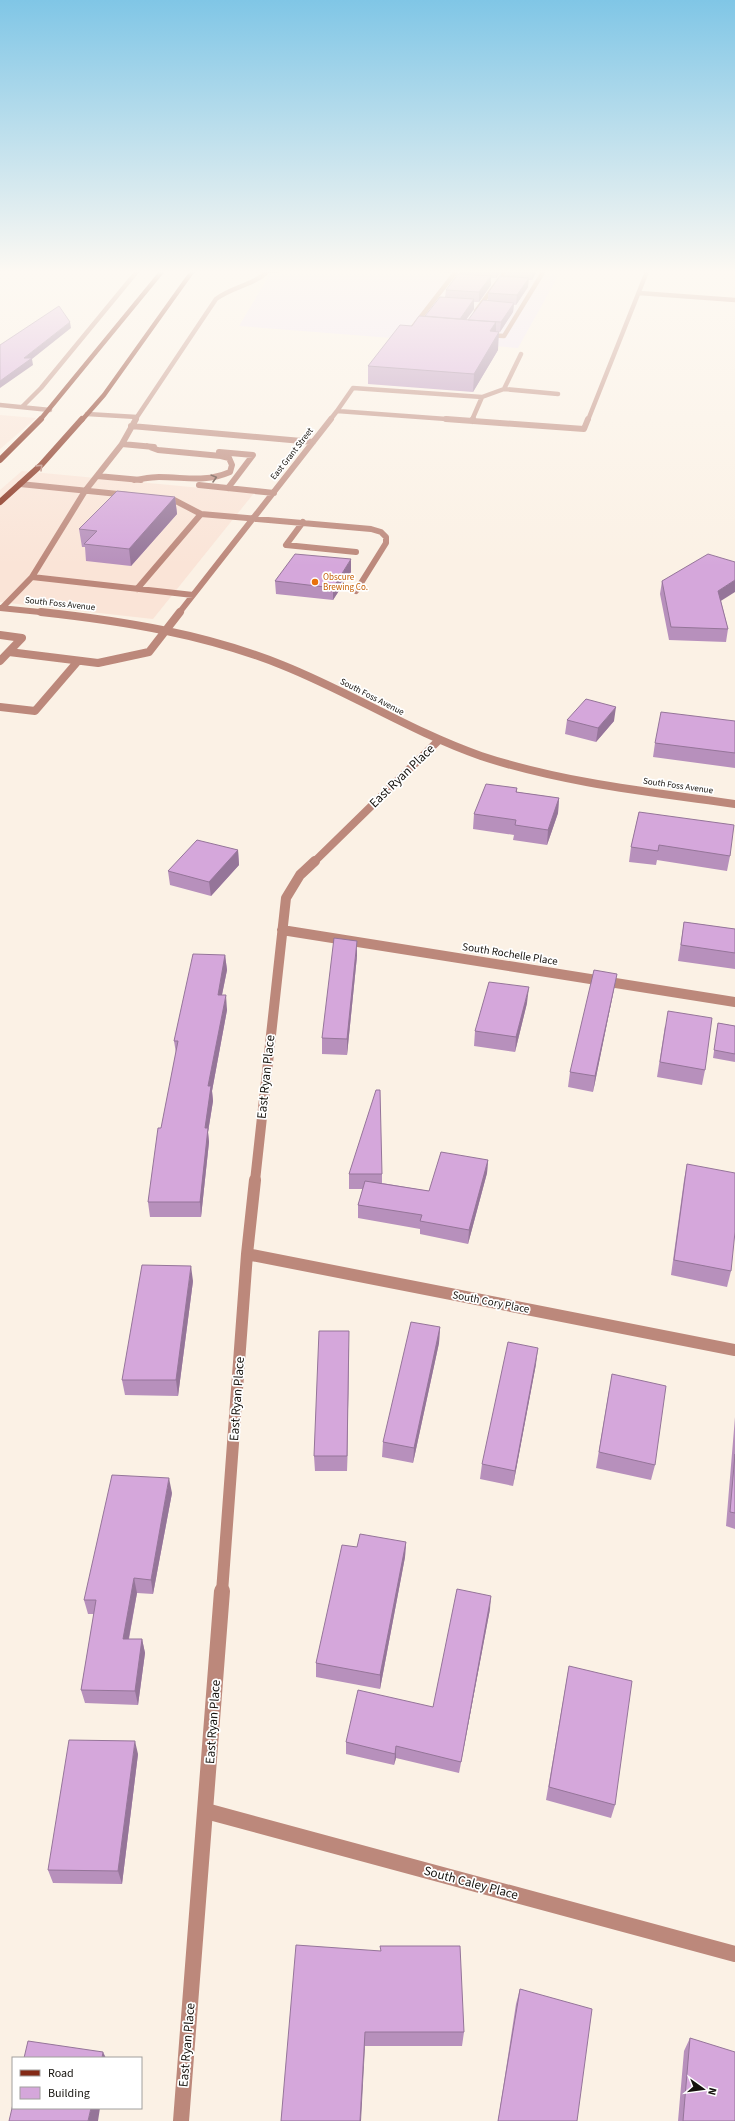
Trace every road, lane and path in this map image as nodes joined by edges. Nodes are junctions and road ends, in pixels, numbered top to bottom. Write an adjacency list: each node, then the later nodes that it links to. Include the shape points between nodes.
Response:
1 (57, 368): 11 (street)
2 (84, 368): 12 (main road)
3 (123, 368): 14 (main road)
4 (170, 368): 15 (street)
5 (514, 368): 7 (street)
6 (608, 368): 16 (street, via 584,429)
7 (504, 389): 8 (street); 9 (street)
8 (558, 394)
9 (482, 397): 13 (street, East Grant Street, via 353,388); 16 (street)
10 (0, 405): 11 (street)
11 (22, 407): 12 (street)
12 (50, 410): 21 (main road)
13 (337, 411): 16 (street); 18 (street, East Grant Street)
14 (87, 414): 15 (street); 24 (main road, one-way to 14, via 41,466)
15 (137, 417): 17 (street)
16 (472, 421)
17 (131, 426): 18 (street); 19 (street)
18 (314, 442): 27 (street, East Grant Street)
19 (122, 444): 20 (street); 22 (street)
20 (147, 446): 23 (street, one-way to 20, via 160,477 199,481 216,479 230,472 232,466 229,458 221,456 158,450); 25 (street, via 253,455)
21 (0, 460)
22 (97, 476): 23 (street); 26 (street)
23 (134, 480): 25 (street)
24 (20, 484): 26 (street); 30 (main road)
25 (228, 488): 27 (street)
26 (86, 491): 28 (street); 35 (street)
27 (274, 493): 32 (street, East Grant Street)
28 (137, 496)
29 (159, 498): 31 (street, via 174,500)
30 (0, 502)
31 (201, 514): 32 (street); 36 (street)
32 (255, 518): 33 (street); 38 (street, East Grant Street)
33 (303, 522): 34 (street, via 286,545); 37 (street, via 371,529 386,536 386,543)
34 (356, 552)
35 (32, 577): 36 (street); 39 (street)
36 (138, 589): 38 (street)
37 (356, 591)
38 (193, 595): 40 (street, East Grant Street)
39 (1, 608): 40 (street, South Foss Avenue, via 96,618)
40 (166, 631): 46 (street, East Grant Street, via 149,652 98,662); 48 (street, South Foss Avenue, via 211,642 282,665)
41 (0, 635): 43 (street, via 22,638)
42 (0, 640): 43 (street)
43 (18, 642): 44 (street)
44 (9, 652): 45 (street); 46 (street, East Grant Street)
45 (0, 661)
46 (78, 661): 47 (street, via 35,711)
47 (0, 707)
48 (439, 740): 49 (street, South Foss Avenue, via 480,756 562,778); 50 (street, East Ryan Place, via 300,875 286,898)
49 (735, 804)
50 (282, 930): 51 (street, South Rochelle Place); 52 (street, East Ryan Place)
51 (735, 1002)
52 (247, 1254): 53 (street, South Cory Place); 54 (street, East Ryan Place)
53 (735, 1350)
54 (206, 1811): 55 (street, South Caley Place); 56 (street, East Ryan Place)
55 (735, 1954)
56 (181, 2121)

